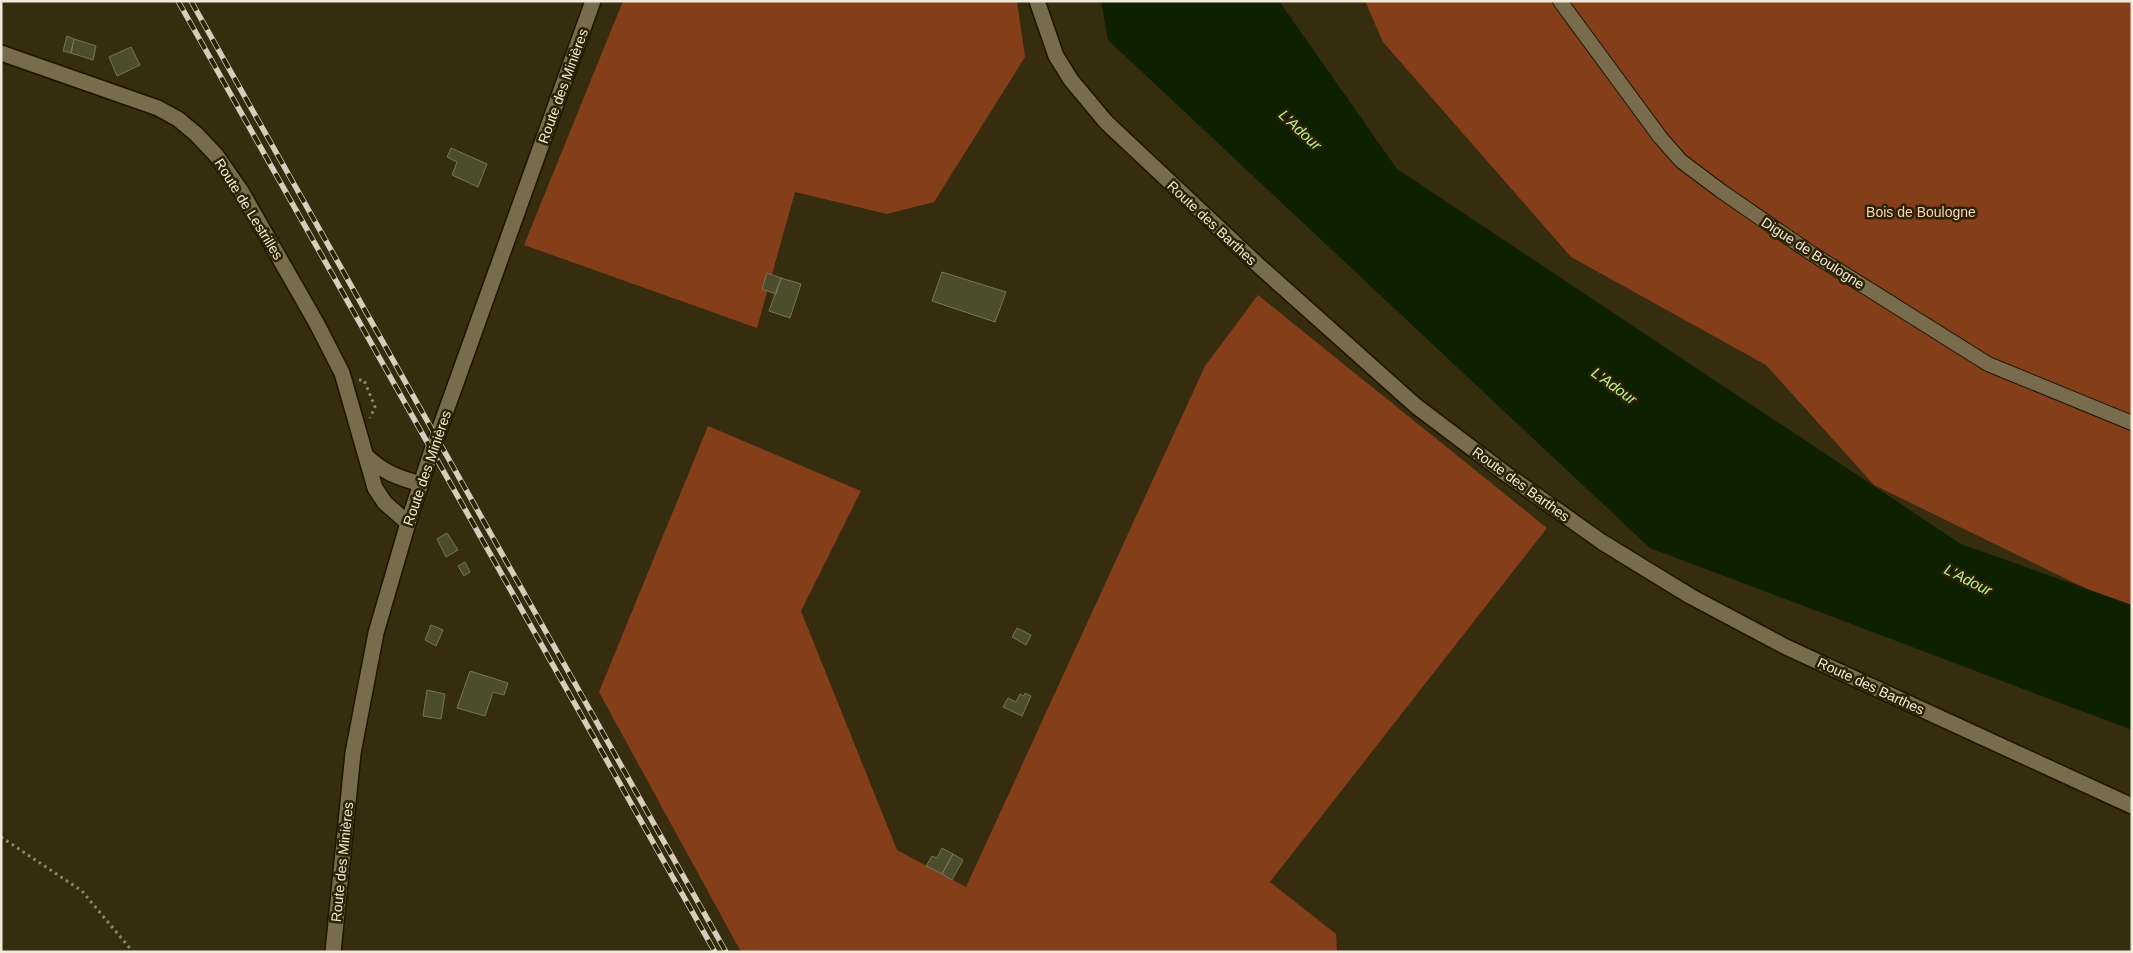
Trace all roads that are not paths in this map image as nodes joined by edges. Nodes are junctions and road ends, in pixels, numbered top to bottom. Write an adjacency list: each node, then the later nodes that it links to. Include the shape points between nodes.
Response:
1 (593, 1): 7 (street, Route des Minières)
2 (1037, 1): 9 (street, Route des Barthes, via 1056,56 1071,80 1106,122 1250,258 1416,406 1506,474 1602,542 1690,596 1786,647)
3 (1560, 1): 5 (street, Digue de Boulogne, via 1660,137 1681,161 1721,191 1810,254 1988,364)
4 (1, 53): 6 (street, Route de Lestrilles, via 158,108 196,134 216,155 241,191 318,324 342,373)
5 (2132, 423)
6 (364, 455): 7 (street, via 381,470); 8 (street, Route de Lestrilles, via 375,488 385,503)
7 (421, 484): 8 (street, Route des Minières)
8 (408, 523): 10 (street, Route des Minières, via 376,633 353,753)
9 (2132, 806)
10 (333, 952)

